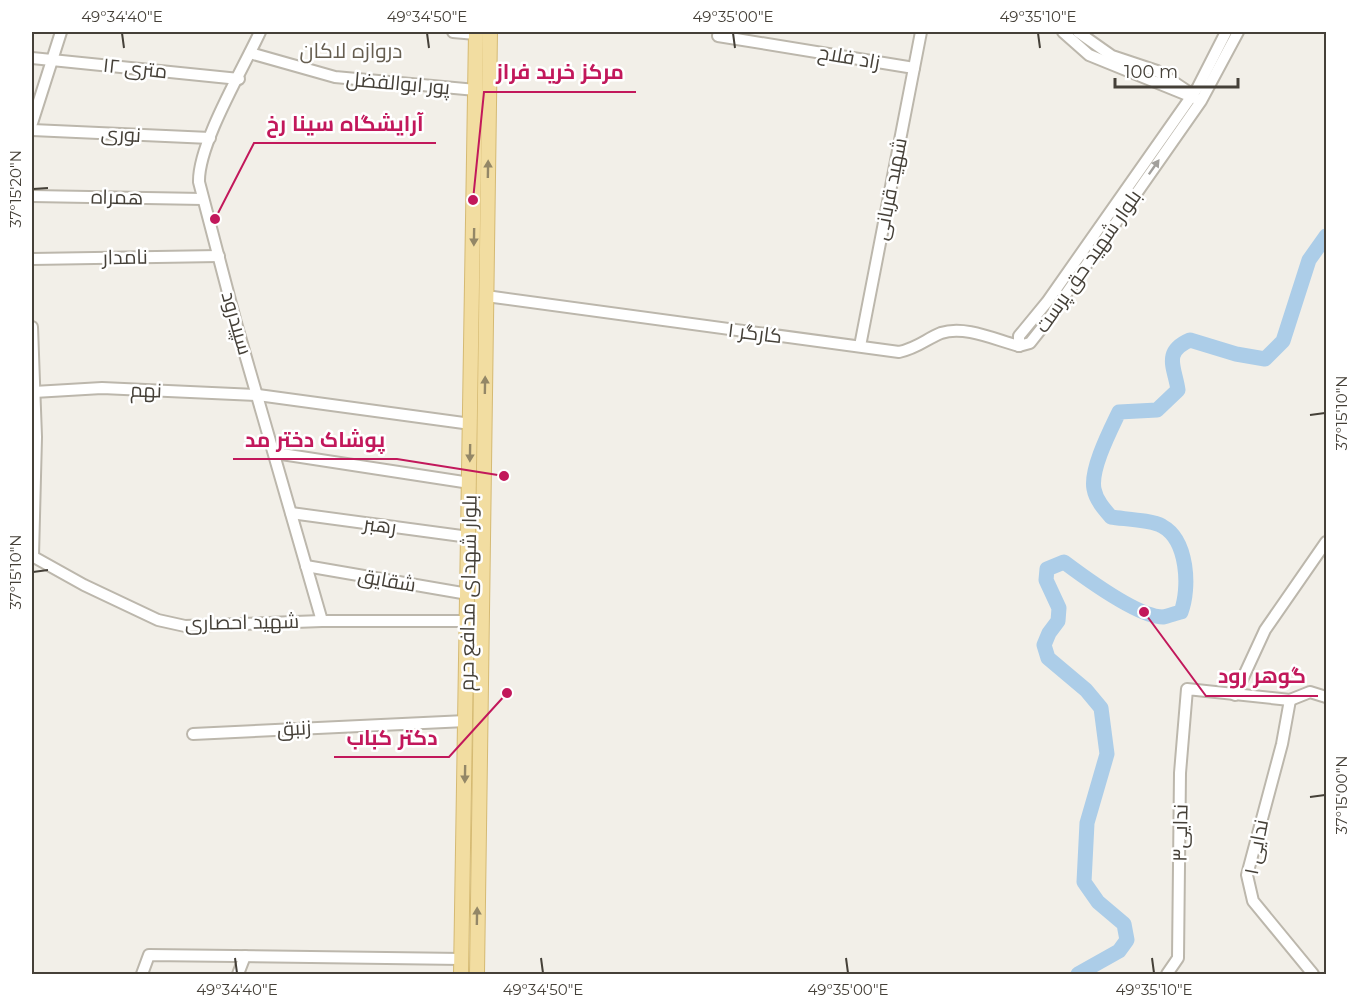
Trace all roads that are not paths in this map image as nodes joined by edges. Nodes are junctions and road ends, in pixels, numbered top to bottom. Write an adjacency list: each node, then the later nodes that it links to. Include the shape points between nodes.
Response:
1 (61, 32): 13 (street)
2 (260, 32): 11 (street, سپیدرود)
3 (453, 32): 4 (street)
4 (481, 32): 17 (main road, بلوار شهدای مدافع حرم); 26 (main road, بلوار شهدای مدافع حرم, one-way to 4)
5 (719, 32): 15 (street, زاد فلاح, via 718,36)
6 (921, 32): 15 (street, شهید قربانی)
7 (1064, 32): 14 (street, via 1089,55)
8 (1078, 32): 14 (street)
9 (1226, 32): 18 (street, بلوار شهید حق پرست)
10 (1238, 32): 18 (street, بلوار شهید حق پرست)
11 (250, 53): 16 (street, سپیدرود); 17 (street, پور ابوالفضل, via 335,77)
12 (32, 58): 13 (street, ۱۲ متری)
13 (51, 60): 16 (street, ۱۲ متری); 19 (street)
14 (1116, 62): 18 (street, via 1188,89)
15 (914, 68): 28 (street, شهید قربانی)
16 (239, 79): 21 (street, سپیدرود)
17 (476, 90): 34 (main road, بلوار شهدای مدافع حرم, one-way to 34)
18 (1196, 98): 29 (street, بلوار شهید حق پرست, via 1102,233 1019,336)
19 (32, 123)
20 (32, 130): 21 (street, نوری)
21 (210, 138): 23 (street, سپیدرود, via 199,173)
22 (32, 195): 23 (street, همراه)
23 (202, 199): 24 (street, سپیدرود)
24 (219, 256): 25 (street, نامدار); 32 (street, سپیدرود)
25 (32, 259)
26 (486, 296): 28 (street, کارگر ۱); 42 (main road, بلوار شهدای مدافع حرم, one-way to 26)
27 (32, 327): 30 (street)
28 (860, 346): 29 (street, کارگر ۱, via 899,352 916,348 941,333 961,331)
29 (1019, 346)
30 (32, 350): 31 (street)
31 (34, 392): 32 (street, نهم, via 102,388); 33 (street)
32 (258, 395): 34 (street, نهم); 35 (street, سپیدرود)
33 (33, 423): 40 (street)
34 (471, 424): 36 (main road, بلوار شهدای مدافع حرم, one-way to 36)
35 (275, 453): 36 (street); 37 (street, سپیدرود)
36 (470, 483): 38 (main road, بلوار شهدای مدافع حرم)
37 (291, 513): 38 (street, رهبر); 41 (street, سپیدرود)
38 (469, 537): 42 (main road, بلوار شهدای مدافع حرم)
39 (1326, 542): 46 (street, via 1264,630)
40 (32, 556): 44 (street, شهید احصاری, via 158,620 185,626)
41 (306, 566): 43 (street, شقایق); 44 (street, سپیدرود)
42 (475, 567): 43 (main road, بلوار شهدای مدافع حرم); 56 (main road, بلوار شهدای مدافع حرم, one-way to 42)
43 (468, 594): 45 (main road, بلوار شهدای مدافع حرم)
44 (322, 621): 45 (street, شهید احصاری)
45 (468, 621): 49 (main road, بلوار شهدای مدافع حرم)
46 (1235, 695): 48 (street); 57 (street, ندایی۳, via 1187,689 1180,773 1178,958)
47 (1326, 697): 48 (street, via 1310,692)
48 (1290, 700): 58 (street, ندایی ۱, via 1247,875 1253,901)
49 (466, 720): 50 (street, زنبق); 52 (main road, بلوار شهدای مدافع حرم, one-way to 52)
50 (193, 734)
51 (245, 956): 52 (street); 53 (street, via 149,955); 54 (street)
52 (462, 959): 55 (main road, بلوار شهدای مدافع حرم)
53 (142, 975)
54 (238, 975)
55 (461, 975)
56 (477, 975)
57 (1167, 975)
58 (1313, 975)

